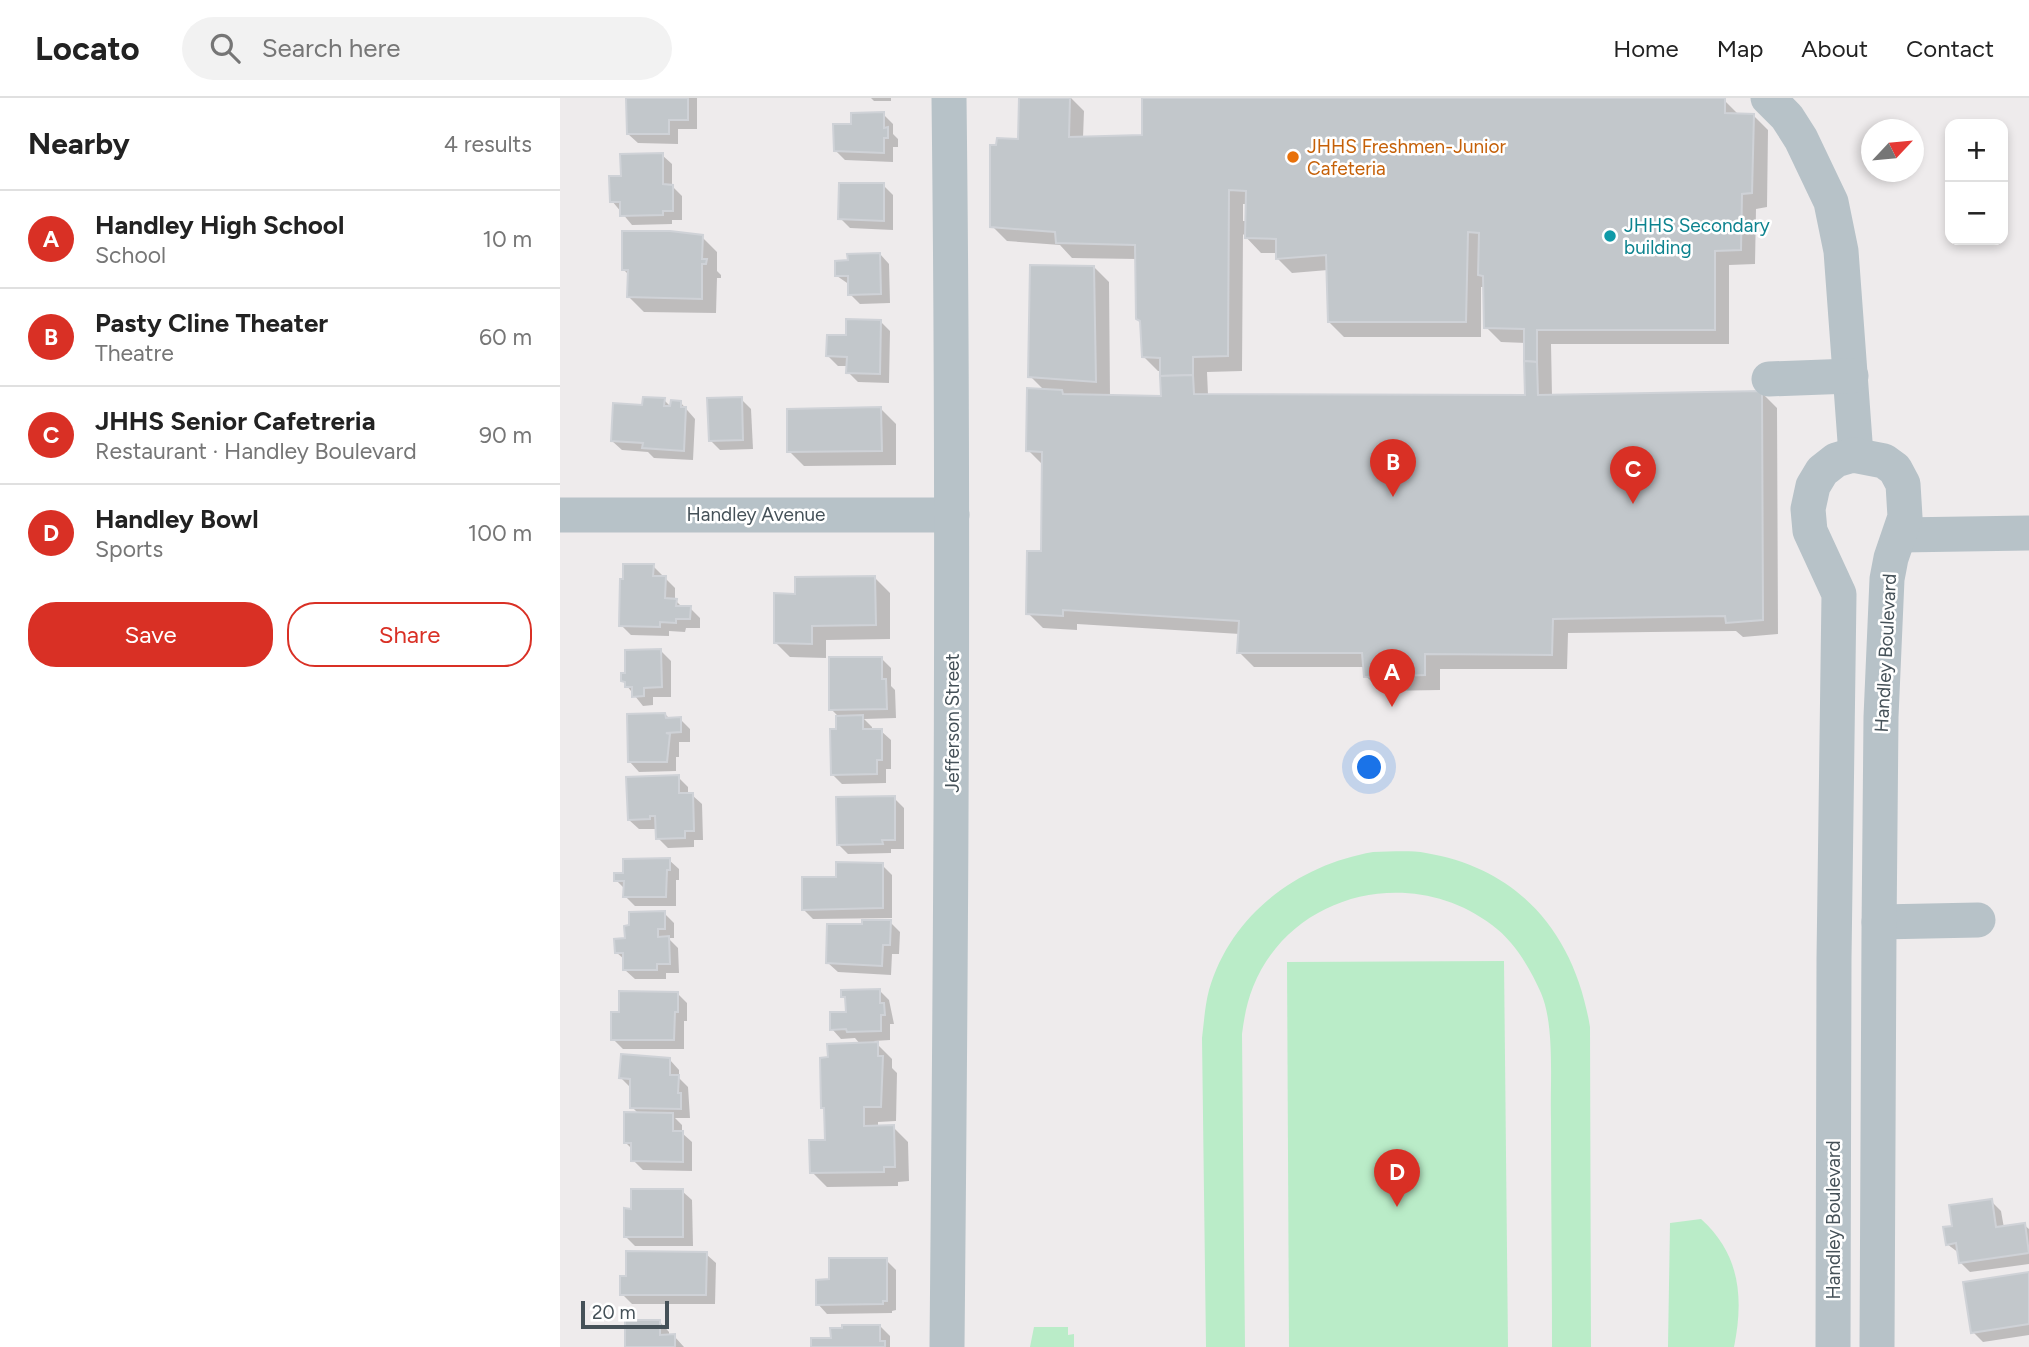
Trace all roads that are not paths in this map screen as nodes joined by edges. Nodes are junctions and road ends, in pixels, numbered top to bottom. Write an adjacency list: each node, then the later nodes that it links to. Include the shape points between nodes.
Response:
1 (949, 98): 7 (street, Jefferson Street)
2 (1768, 98): 3 (street, via 1801,139 1831,202 1841,251)
3 (1851, 376): 4 (street); 5 (street)
4 (1769, 379)
5 (1856, 455): 9 (street, Handley Boulevard, via 1884,461 1895,469 1903,484 1905,517); 12 (street, Handley Boulevard, via 1836,460 1822,471 1808,509 1810,531 1839,594)
6 (560, 515): 7 (street, Handley Avenue)
7 (952, 515): 15 (street, Jefferson Street)
8 (2029, 533): 9 (street)
9 (1900, 535): 11 (street, Handley Boulevard, via 1887,579)
10 (1978, 920): 11 (street)
11 (1879, 927): 12 (street); 14 (street, Handley Boulevard)
12 (1834, 933): 13 (street, Handley Boulevard)
13 (1834, 1258): 14 (street); 16 (street, Handley Boulevard)
14 (1877, 1258): 17 (street, Handley Boulevard)
15 (947, 1347)
16 (1833, 1347)
17 (1877, 1347)

